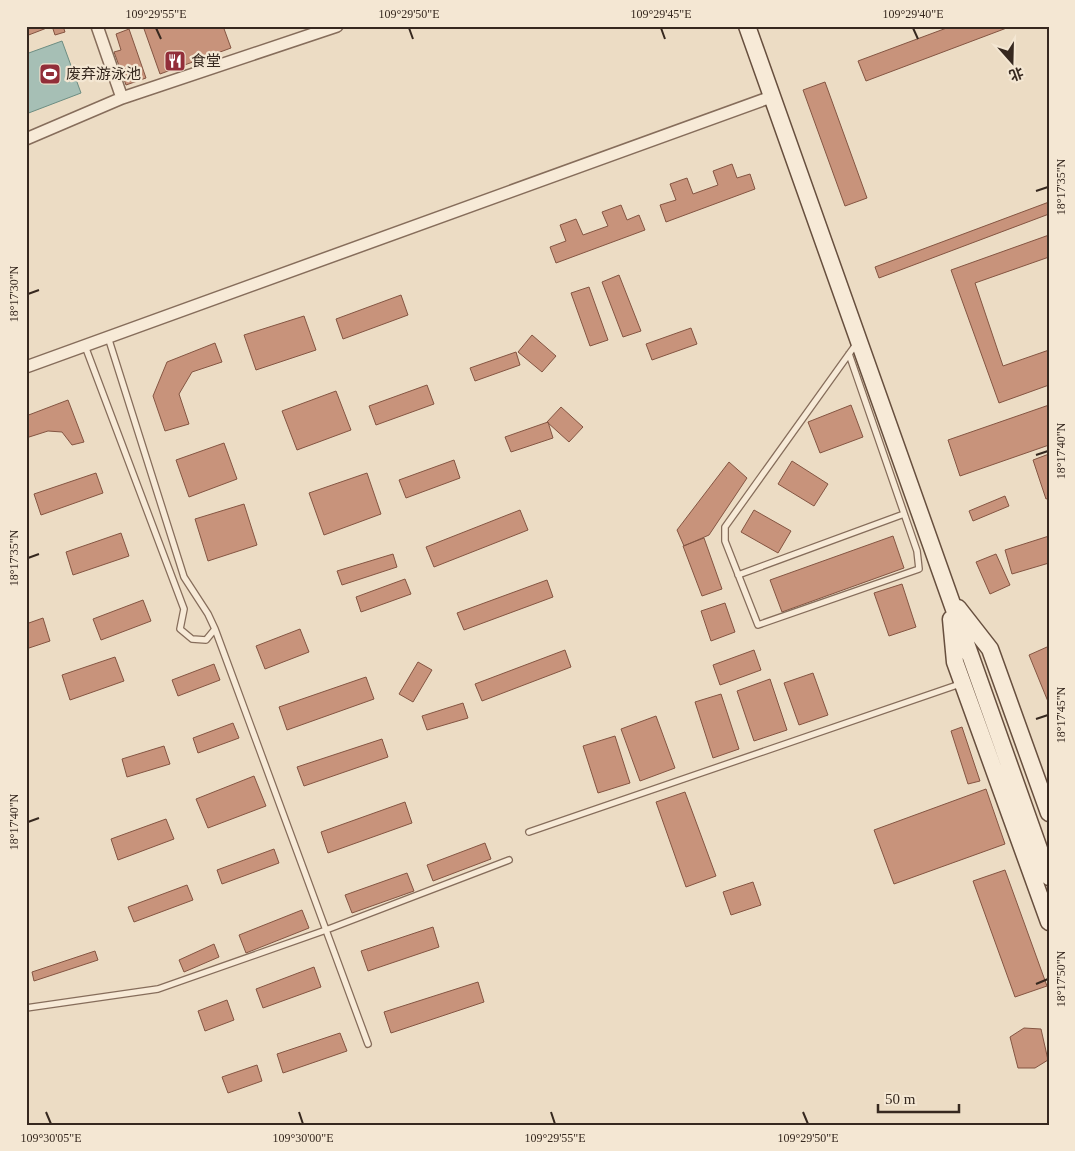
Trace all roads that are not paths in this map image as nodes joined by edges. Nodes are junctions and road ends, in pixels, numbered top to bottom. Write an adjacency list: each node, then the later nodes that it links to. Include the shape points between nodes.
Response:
1 (97, 26): 5 (street)
2 (337, 26): 5 (street)
3 (747, 26): 4 (street)
4 (772, 97): 7 (street); 9 (street)
5 (122, 98): 6 (street)
6 (26, 139)
7 (108, 337): 8 (street); 14 (lane, via 184,577)
8 (85, 346): 10 (street); 14 (lane, via 184,609 180,629 192,639 206,640)
9 (853, 348): 11 (lane); 12 (lane, via 725,527 726,541); 13 (street)
10 (26, 367)
11 (904, 514): 12 (lane); 12 (lane, via 917,551 919,569 758,625)
12 (738, 575)
13 (949, 597): 15 (street, via 954,662); 16 (street, via 990,649); 21 (street)
14 (216, 629): 23 (lane)
15 (962, 683): 19 (lane); 22 (street)
16 (1033, 768): 17 (street); 18 (street)
17 (1049, 774)
18 (1049, 813)
19 (529, 832)
20 (509, 860): 23 (lane)
21 (1049, 877)
22 (1049, 922)
23 (326, 930): 24 (lane, via 158,989); 25 (lane)
24 (26, 1008)
25 (368, 1044)

